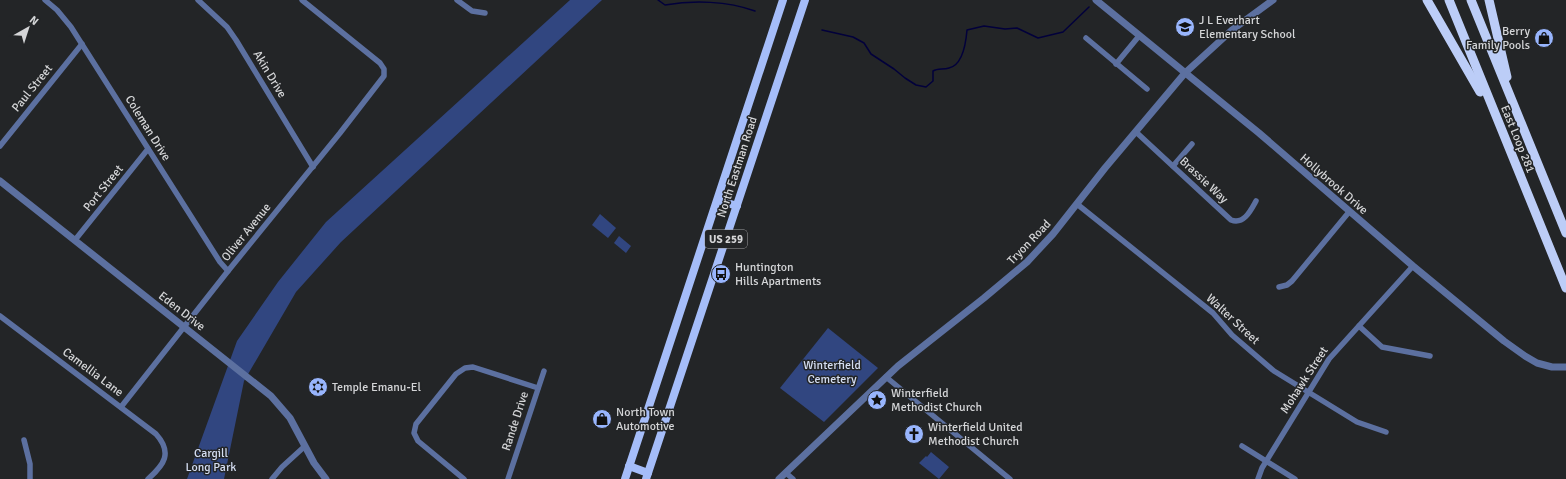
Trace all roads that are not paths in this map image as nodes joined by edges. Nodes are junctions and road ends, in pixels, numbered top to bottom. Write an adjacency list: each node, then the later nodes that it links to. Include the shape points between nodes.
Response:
1 (45, 0): 16 (street, Coleman Drive, via 64,19)
2 (198, 0): 27 (street, Akin Drive, via 236,40)
3 (302, 0): 27 (street, Oliver Avenue, via 380,63 384,70 383,77)
4 (457, 0): 13 (street, via 472,11)
5 (783, 0): 29 (main road, North Eastman Road / US 259)
6 (805, 0): 32 (main road, North Eastman Road / US 259)
7 (1096, 0): 14 (street, Hollybrook Drive)
8 (1273, 0): 18 (street, Tryon Road, via 1232,30)
9 (1427, 0): 21 (highway)
10 (1449, 0): 21 (highway, East Loop 281)
11 (1471, 0): 20 (highway, East Loop 281)
12 (1489, 0): 20 (highway)
13 (484, 13)
14 (1139, 36): 17 (street); 18 (street, Hollybrook Drive)
15 (1086, 38): 17 (street)
16 (82, 44): 24 (street, Paul Street); 25 (street, Coleman Drive)
17 (1116, 64): 19 (street)
18 (1185, 74): 22 (street, Tryon Road); 33 (street, Hollybrook Drive, via 1259,133)
19 (1147, 90)
20 (1517, 113): 34 (highway, East Loop 281)
21 (1499, 123): 39 (highway, East Loop 281)
22 (1136, 132): 26 (street, Brassie Way); 31 (street, Tryon Road)
23 (1192, 144): 26 (street)
24 (0, 146)
25 (148, 149): 35 (street, Port Street); 37 (street, Coleman Drive)
26 (1173, 166): 30 (street, Brassie Way, via 1233,221 1243,219)
27 (313, 167): 37 (street, Oliver Avenue)
28 (0, 181): 35 (street, Eden Drive)
29 (718, 200): 32 (main road); 55 (main road, North Eastman Road / US 259)
30 (1256, 201)
31 (1077, 204): 46 (street, Tryon Road, via 1046,242 1017,271); 48 (street, Walter Street, via 1213,314 1232,335 1271,369)
32 (737, 206): 57 (main road, North Eastman Road / US 259)
33 (1349, 212): 36 (street, Hollybrook Drive); 38 (street, via 1292,281)
34 (1566, 233)
35 (75, 240): 42 (street, Eden Drive)
36 (1413, 266): 41 (street, Mohawk Street); 44 (street, Hollybrook Drive, via 1520,353 1542,364)
37 (228, 271): 42 (street, Oliver Avenue)
38 (1279, 287)
39 (1566, 288)
40 (1, 320): 49 (street, Camellia Lane)
41 (1359, 326): 43 (street, via 1382,347); 48 (street, Mohawk Street, via 1329,359)
42 (184, 327): 49 (street, Oliver Avenue); 52 (street, Eden Drive, via 276,401 292,421)
43 (1430, 356)
44 (1566, 368)
45 (544, 371): 47 (street, Rande Drive)
46 (886, 377): 56 (street, Tryon Road); 67 (street)
47 (538, 388): 62 (street, via 473,367 465,368 456,374 416,424 414,431 418,441); 63 (street, Rande Drive)
48 (1308, 392): 50 (street, Walter Street, via 1357,422); 54 (street, Mohawk Street)
49 (121, 407): 59 (street, Camellia Lane, via 156,434 163,443 166,451 164,460 161,467)
50 (1386, 432)
51 (24, 440): 58 (street, via 30,464)
52 (305, 446): 60 (street); 61 (street, Eden Drive)
53 (1242, 446): 54 (street)
54 (1265, 461): 68 (street, Mohawk Street); 69 (street)
55 (629, 466): 57 (main road); 64 (main road, North Eastman Road / US 259)
56 (786, 473): 65 (street, Tryon Road); 66 (street)
57 (647, 476)
58 (30, 479)
59 (148, 479)
60 (272, 479)
61 (326, 479)
62 (464, 479)
63 (508, 479)
64 (625, 479)
65 (779, 479)
66 (793, 479)
67 (1010, 479)
68 (1258, 479)
69 (1295, 479)

